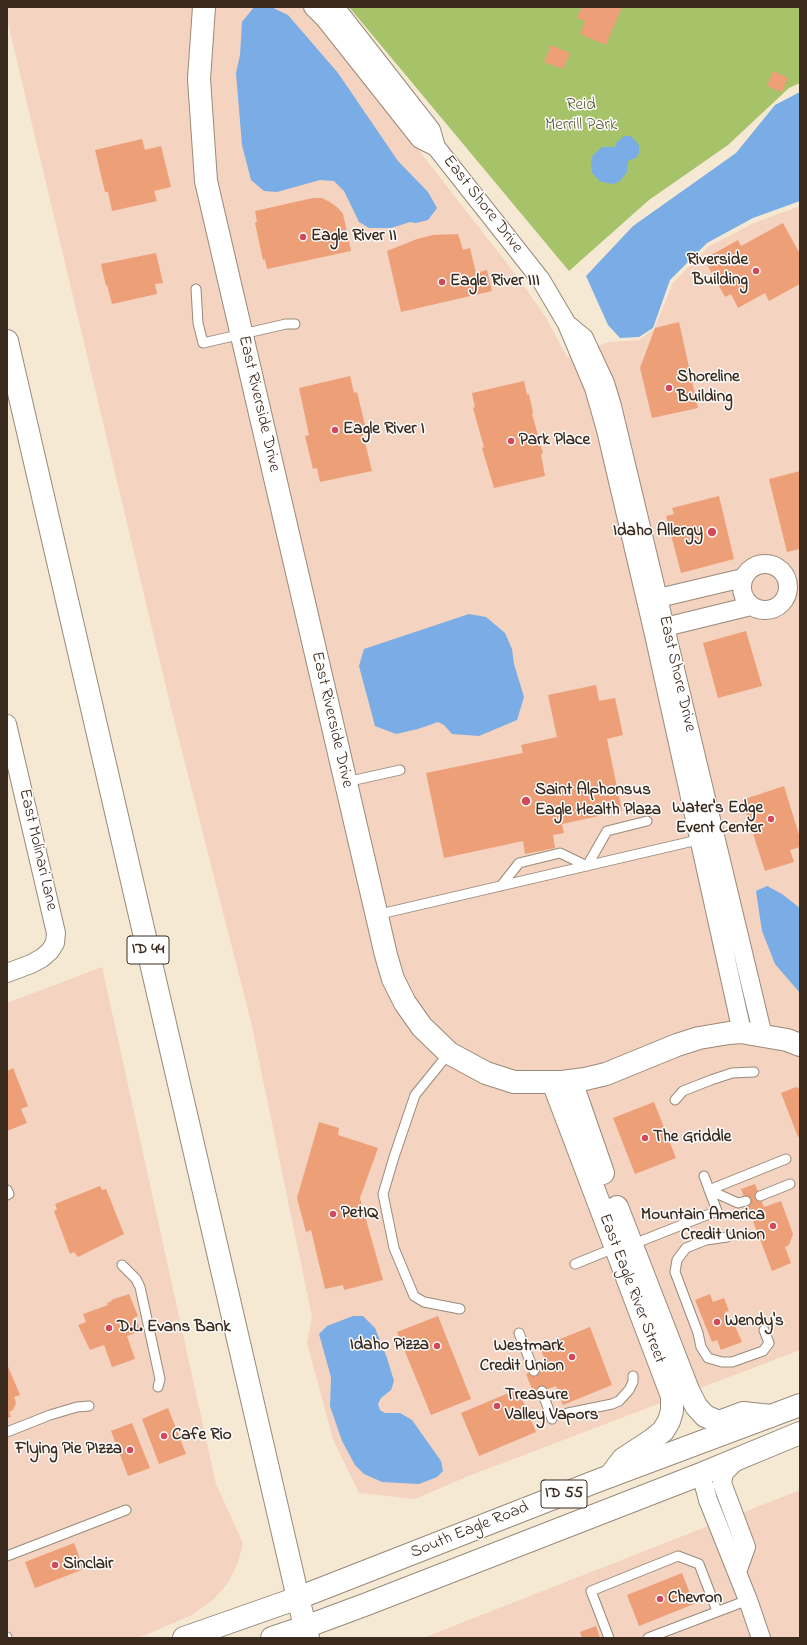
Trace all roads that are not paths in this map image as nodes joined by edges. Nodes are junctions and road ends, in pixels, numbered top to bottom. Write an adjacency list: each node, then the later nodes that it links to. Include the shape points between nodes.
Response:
1 (204, 7): 7 (main road, East Riverside Drive, via 199,79 206,181)
2 (313, 7): 4 (street, East Shore Drive, via 326,19 420,139)
3 (335, 7): 4 (street, East Shore Drive, via 431,130)
4 (436, 147): 11 (street, East Shore Drive, via 541,280 567,324 584,338 612,406)
5 (196, 289): 7 (lane, via 198,323 203,343)
6 (295, 324): 7 (lane)
7 (242, 334): 17 (main road, East Riverside Drive)
8 (7, 341): 62 (main road, ID 44)
9 (743, 578): 10 (street, via 752,567 766,563 773,564); 11 (street); 12 (street, via 742,593)
10 (794, 581): 12 (street, via 778,606 764,610)
11 (652, 600): 13 (street, East Shore Drive)
12 (751, 606): 13 (street)
13 (659, 629): 19 (street, East Shore Drive)
14 (7, 724): 15 (street, East Molinari Lane)
15 (11, 762): 23 (street, East Molinari Lane, via 56,933 55,944 50,951 31,964)
16 (400, 770): 17 (lane)
17 (346, 782): 22 (main road, East Riverside Drive)
18 (647, 820): 20 (lane, via 607,831)
19 (707, 838): 20 (lane); 24 (street, East Shore Drive)
20 (588, 866): 21 (lane); 21 (lane, via 560,853 518,863)
21 (501, 886): 22 (lane)
22 (376, 915): 26 (main road, East Riverside Drive, via 393,979 405,1003 422,1027)
23 (7, 973)
24 (752, 1034): 25 (main road, East Riverside Drive); 28 (main road, East Riverside Drive, via 699,1038 606,1074 585,1080)
25 (800, 1045)
26 (449, 1053): 28 (main road, East Riverside Drive, via 486,1073 514,1082); 42 (lane, via 416,1095 383,1194 394,1248 414,1296 424,1302)
27 (754, 1072): 29 (lane, via 732,1073 683,1091)
28 (562, 1081): 39 (main road, East Eagle River Street)
29 (675, 1100)
30 (786, 1159): 34 (lane)
31 (704, 1176): 34 (lane)
32 (790, 1184): 36 (lane)
33 (7, 1190): 35 (lane)
34 (709, 1190): 37 (lane, via 738,1203); 39 (lane, via 717,1211)
35 (7, 1195)
36 (760, 1196)
37 (746, 1200)
38 (727, 1237): 43 (lane, via 706,1240 686,1248 677,1260 675,1272 701,1347 708,1358 732,1362 762,1351 769,1343)
39 (623, 1246): 40 (lane); 52 (main road, East Eagle River Street, via 688,1390 696,1406 705,1416 718,1422 743,1413); 58 (main road, East Eagle River Street, via 672,1396 672,1411 663,1431 623,1459)
40 (575, 1264)
41 (122, 1265): 47 (lane, via 136,1279 140,1288 160,1379)
42 (460, 1309)
43 (764, 1330)
44 (519, 1333): 45 (lane)
45 (534, 1372)
46 (633, 1376): 51 (lane, via 629,1390 619,1401)
47 (158, 1387)
48 (542, 1391): 53 (lane)
49 (800, 1405): 52 (main road, South Eagle Road / ID 55)
50 (89, 1406): 54 (lane, via 76,1407)
51 (568, 1413)
52 (776, 1414): 57 (main road, via 743,1443 710,1457); 58 (main road, South Eagle Road / ID 55)
53 (552, 1419)
54 (7, 1432)
55 (800, 1433): 56 (main road, South Eagle Road / ID 55)
56 (738, 1459): 57 (main road, South Eagle Road / ID 55); 61 (street, via 724,1473 722,1483 746,1547)
57 (701, 1474): 61 (street, via 708,1500); 65 (main road, South Eagle Road / ID 55, via 367,1604)
58 (610, 1476): 62 (main road, South Eagle Road / ID 55)
59 (126, 1510): 60 (lane)
60 (7, 1556)
61 (737, 1572): 63 (street)
62 (298, 1598): 65 (main road, ID 44); 66 (main road, South Eagle Road)
63 (748, 1600): 64 (lane); 70 (street)
64 (716, 1611): 68 (lane, via 699,1564 678,1556 591,1591); 69 (lane)
65 (306, 1633): 67 (main road, South Eagle Road)
66 (184, 1638)
67 (272, 1638)
68 (609, 1638)
69 (648, 1638)
70 (761, 1638)

